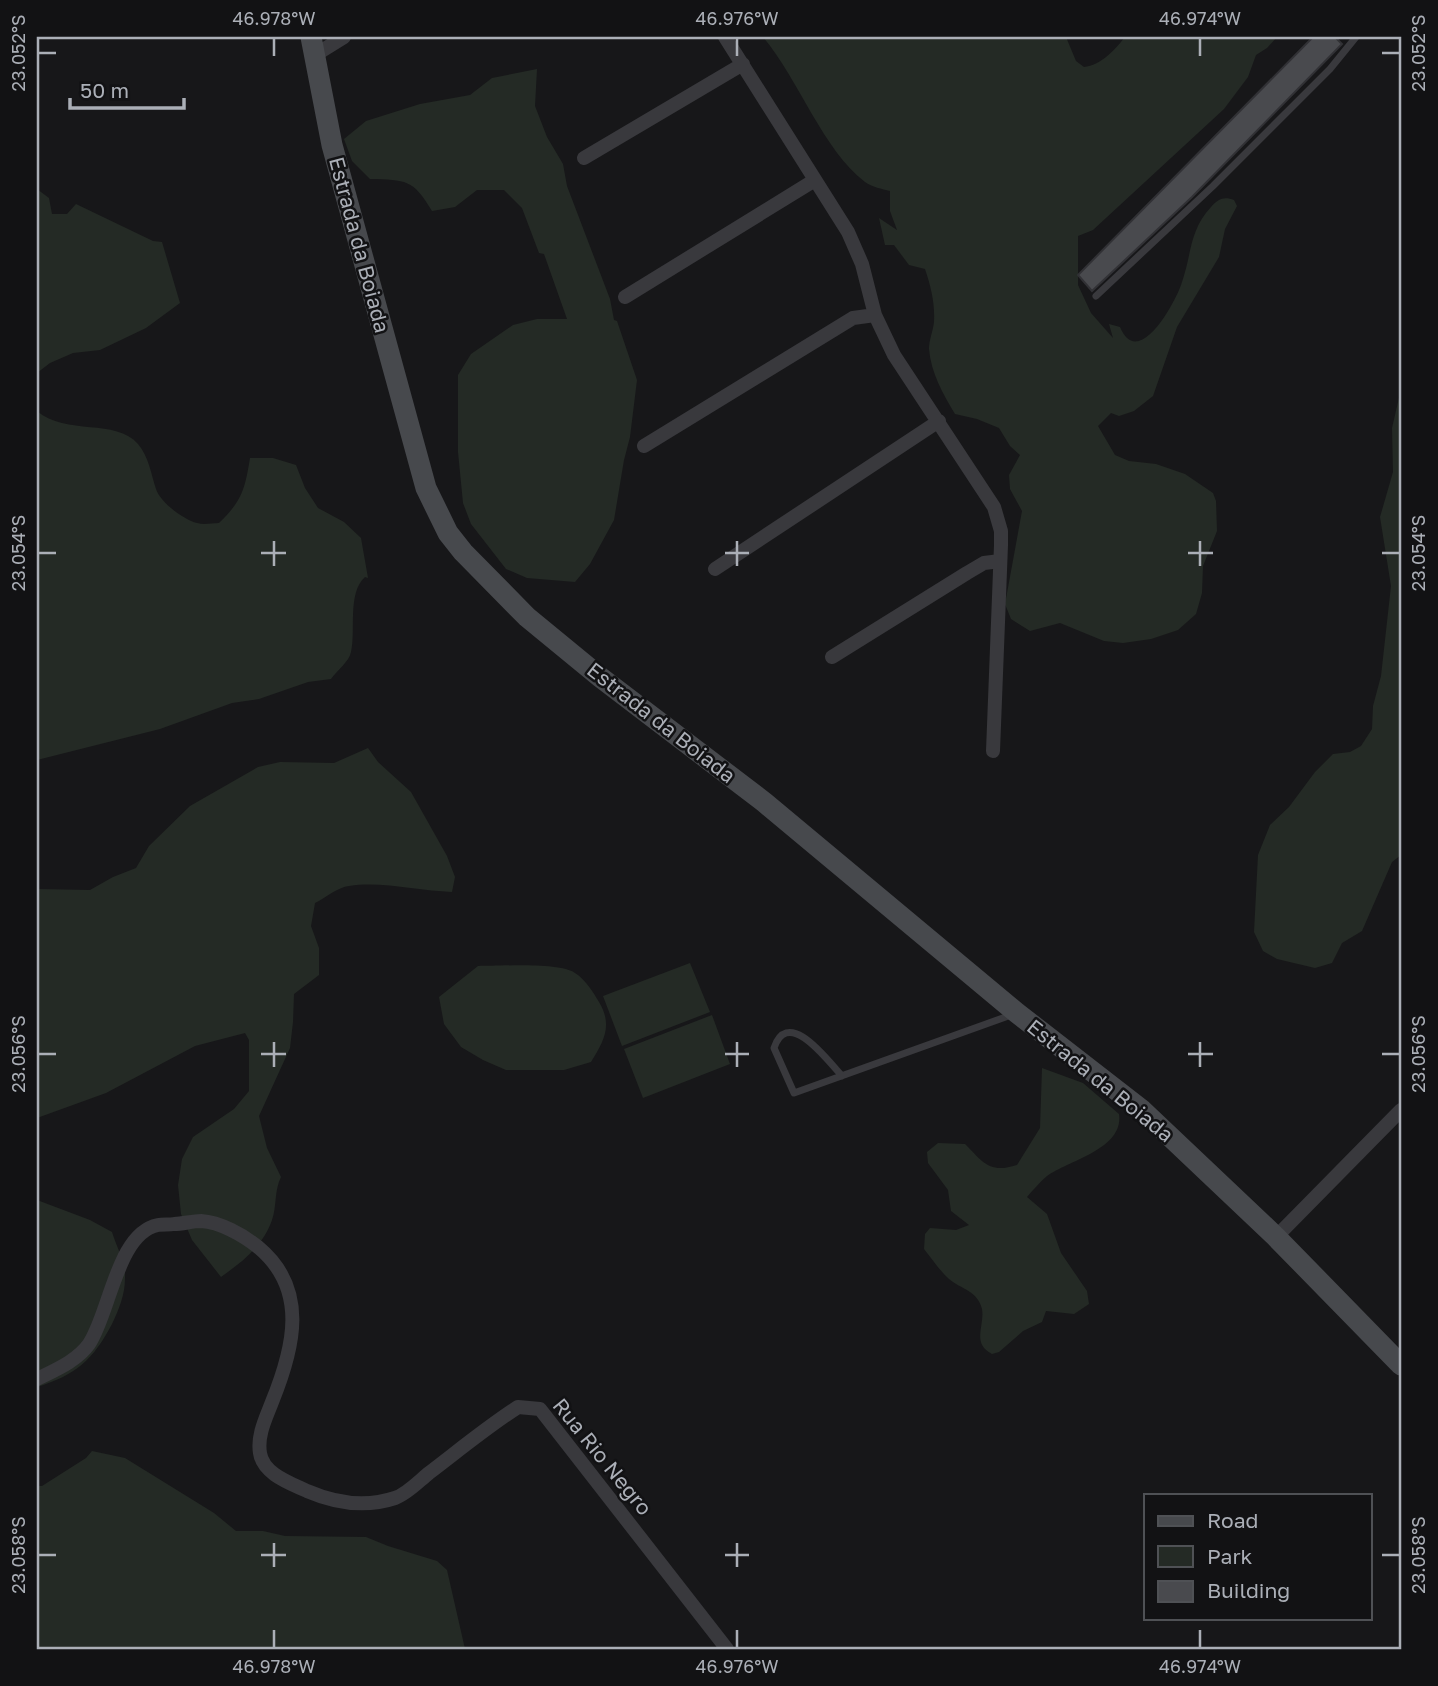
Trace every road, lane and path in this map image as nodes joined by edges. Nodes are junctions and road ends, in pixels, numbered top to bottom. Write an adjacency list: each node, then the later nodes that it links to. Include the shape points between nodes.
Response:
1 (344, 37): 4 (street)
2 (725, 37): 5 (street)
3 (1356, 37): 9 (lane, via 1213,186)
4 (312, 46): 17 (main road, Estrada da Boiada, via 332,145 426,488 448,533 527,617 764,802)
5 (743, 64): 6 (street); 7 (street)
6 (584, 158)
7 (815, 180): 8 (street); 10 (street, via 856,248)
8 (625, 296)
9 (1096, 296)
10 (875, 315): 11 (street, via 894,355); 12 (street, via 853,318)
11 (939, 421): 13 (street, via 995,507 1001,531); 14 (street)
12 (644, 446)
13 (1000, 561): 15 (street, via 967,573); 16 (street)
14 (715, 569)
15 (832, 657)
16 (993, 751)
17 (1017, 1013): 18 (lane); 20 (main road, Estrada da Boiada, via 1142,1110)
18 (842, 1076): 18 (lane, via 800,1034 790,1032 776,1041 774,1048 794,1093)
19 (1401, 1110): 20 (street)
20 (1276, 1237): 21 (main road, Estrada da Boiada)
21 (1401, 1365)
22 (37, 1379): 23 (street, Rua Rio Negro, via 88,1346 136,1236 157,1225 201,1221 226,1228 273,1259 286,1281 293,1312 283,1375 262,1429 259,1450 266,1467 330,1501 355,1504 397,1498 518,1407 541,1409)
23 (727, 1649)

